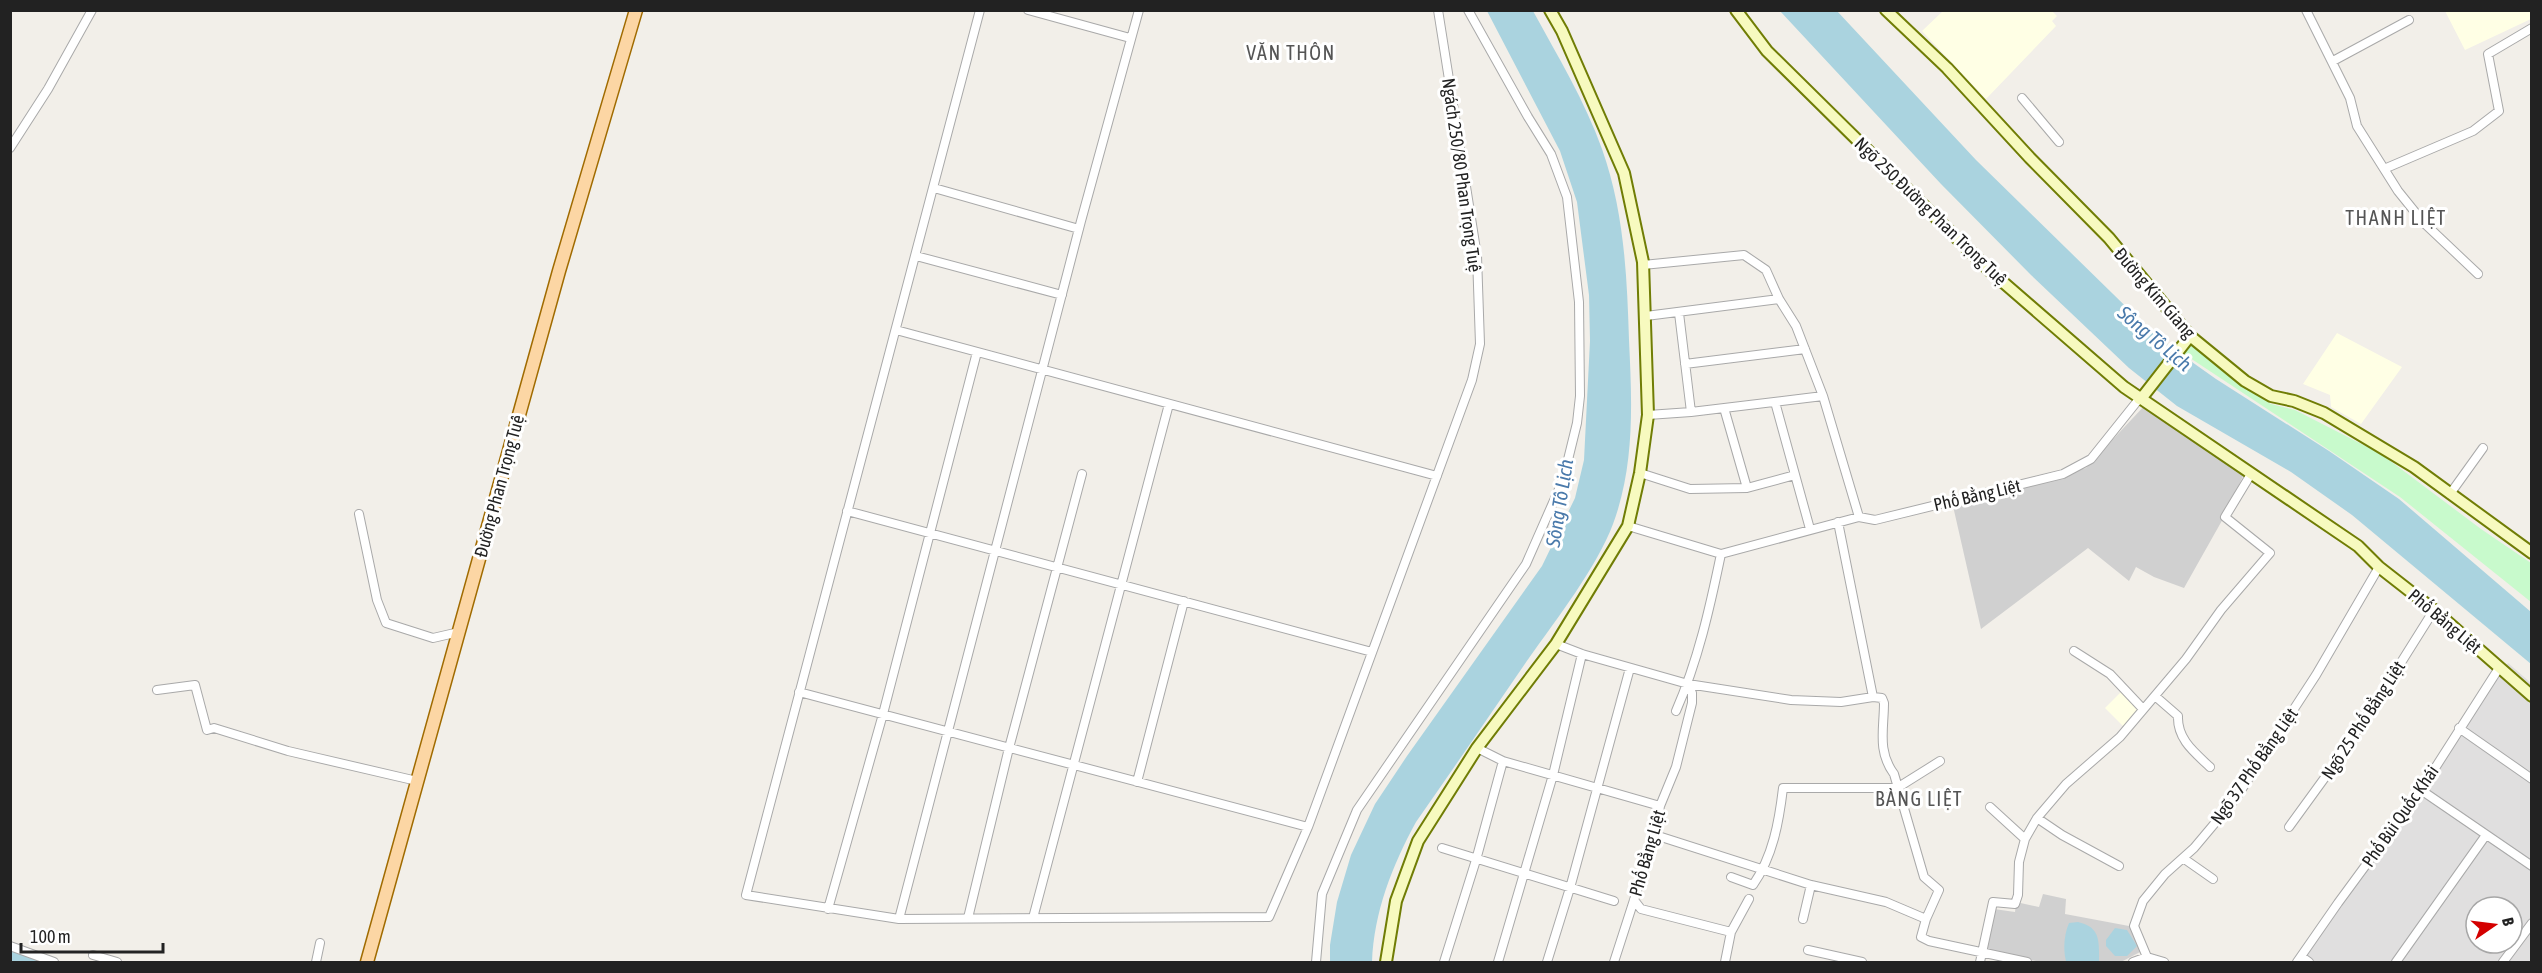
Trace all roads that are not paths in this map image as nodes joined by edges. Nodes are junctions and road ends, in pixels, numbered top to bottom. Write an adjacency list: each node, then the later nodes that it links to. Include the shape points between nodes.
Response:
1 (92, 10): 18 (street)
2 (636, 10): 65 (main road, Đường Phan Trọng Tuệ)
3 (980, 10): 20 (street)
4 (1028, 10): 14 (street)
5 (1139, 10): 14 (street)
6 (1438, 10): 47 (street, Ngách 250/80 Phan Trọng Tuệ, via 1477,256 1480,344 1472,380)
7 (1468, 10): 138 (street, via 1551,154 1567,197 1579,302 1578,423 1563,480 1526,564 1357,810 1322,894)
8 (1550, 10): 23 (street, via 1624,173)
9 (1736, 10): 36 (street, Ngõ 250 Đường Phan Trọng Tuệ, via 1767,51 1989,270)
10 (1886, 10): 30 (street, Đường Kim Giang, via 2109,238)
11 (2306, 10): 15 (street)
12 (2409, 20): 15 (street)
13 (2532, 28): 19 (street, via 2488,54 2499,111 2473,131)
14 (1130, 38): 21 (street)
15 (2333, 60): 19 (street, via 2357,126)
16 (2022, 98): 17 (street)
17 (2059, 142)
18 (10, 148)
19 (2385, 170): 24 (street, via 2423,222)
20 (934, 188): 21 (street); 22 (street)
21 (1080, 225): 25 (street)
22 (916, 256): 25 (street); 29 (street)
23 (1644, 265): 26 (street, via 1744,255 1766,270); 28 (street)
24 (2478, 274)
25 (1062, 295): 34 (street)
26 (1779, 299): 27 (street); 31 (street)
27 (1679, 313): 28 (street); 33 (street)
28 (1646, 316): 41 (street)
29 (896, 330): 32 (street); 50 (street)
30 (2188, 338): 36 (street); 49 (street, Đường Kim Giang, via 2245,381 2271,396 2324,413 2414,466)
31 (1805, 349): 33 (street); 35 (street)
32 (977, 352): 34 (street); 56 (street)
33 (1685, 364): 40 (street)
34 (1044, 369): 38 (street); 57 (street)
35 (1823, 396): 37 (street); 52 (street)
36 (2141, 397): 45 (street, Phố Bằng Liệt); 52 (street, Phố Bằng Liệt, via 2091,459 2077,468 1875,520)
37 (1775, 402): 39 (street); 46 (street)
38 (1169, 404): 47 (street); 62 (street)
39 (1724, 408): 40 (street); 48 (street)
40 (1691, 412): 41 (street)
41 (1648, 415): 43 (street)
42 (2483, 448): 49 (street)
43 (1640, 473): 48 (street, via 1690,489); 54 (street)
44 (1082, 474): 60 (street)
45 (2251, 474): 61 (street, Phố Bằng Liệt, via 2358,546); 75 (street, via 2225,517 2270,553)
46 (1795, 475): 48 (street); 55 (street)
47 (1437, 476): 68 (street, Ngách 250/80 Phan Trọng Tuệ)
48 (1747, 488)
49 (2450, 494): 58 (street, Đường Kim Giang)
50 (847, 511): 56 (street); 74 (street)
51 (359, 514): 65 (street, via 377,600 386,623 433,638)
52 (1859, 517): 53 (street, Phố Bằng Liệt)
53 (1838, 522): 55 (street, Phố Bằng Liệt); 77 (street)
54 (1628, 526): 59 (street); 66 (street)
55 (1810, 528): 59 (street, Phố Bằng Liệt)
56 (930, 533): 57 (street); 80 (street)
57 (995, 551): 60 (street); 82 (street)
58 (2532, 553)
59 (1721, 554): 72 (street, Phố Bằng Liệt)
60 (1057, 567): 62 (street); 83 (street)
61 (2379, 567): 64 (street, Phố Bằng Liệt); 105 (street, Ngõ 37 Phố Bằng Liệt, via 2316,675 2236,798)
62 (1121, 584): 63 (street); 87 (street)
63 (1185, 601): 68 (street); 92 (street)
64 (2434, 610): 71 (street, Phố Bằng Liệt); 100 (street, Ngõ 25 Phố Bằng Liệt, via 2375,704)
65 (459, 632): 91 (main road, Đường Phan Trọng Tuệ)
66 (1556, 644): 69 (street); 84 (street)
67 (2073, 651): 78 (street, via 2110,674)
68 (1372, 652): 99 (street, Ngách 250/80 Phan Trọng Tuệ)
69 (1582, 654): 70 (street); 89 (street)
70 (1630, 668): 72 (street); 93 (street)
71 (2499, 668): 76 (street, Phố Bằng Liệt); 81 (street, Phố Bùi Quốc Khái)
72 (1688, 684): 77 (street, via 1791,700 1841,702); 79 (street); 96 (street, Phố Bằng Liệt, via 1692,703 1676,767)
73 (157, 690): 91 (street, via 195,685 207,730 214,728 288,751)
74 (799, 692): 80 (street); 118 (street, via 746,895)
75 (2156, 696): 78 (street); 88 (street, via 2178,716 2185,743)
76 (2532, 696)
77 (1872, 697): 94 (street, via 1882,698 1884,703 1881,741)
78 (2143, 709): 98 (street, via 2120,737 2066,784)
79 (1676, 711)
80 (882, 714): 82 (street); 118 (street)
81 (2459, 728): 90 (street); 95 (street, Phố Bùi Quốc Khái)
82 (947, 731): 83 (street); 122 (street)
83 (1009, 748): 87 (street); 119 (street)
84 (1477, 748): 85 (street); 139 (street, via 1418,841 1396,901)
85 (1503, 761): 89 (street); 106 (street)
86 (1940, 761): 94 (street)
87 (1073, 765): 92 (street); 120 (street)
88 (2210, 767)
89 (1553, 775): 93 (street); 110 (street)
90 (2532, 779)
91 (417, 781): 137 (main road, Đường Phan Trọng Tuệ)
92 (1137, 782): 99 (street)
93 (1598, 788): 96 (street); 114 (street)
94 (1897, 788): 109 (street, via 1783,788 1779,823); 121 (street, via 1924,877 1939,890)
95 (2421, 790): 101 (street); 132 (street, Phố Bùi Quốc Khái)
96 (1660, 806): 102 (street, Phố Bằng Liệt)
97 (1990, 807): 103 (street)
98 (2037, 818): 103 (street); 107 (street)
99 (1308, 827): 120 (street, Ngách 250/80 Phan Trọng Tuệ, via 1269,917)
100 (2289, 827)
101 (2486, 835): 108 (street); 151 (street)
102 (1655, 836): 109 (street); 116 (street, Phố Bằng Liệt)
103 (2025, 839): 129 (street, via 2015,904 1993,902)
104 (1442, 848): 106 (street)
105 (2183, 858): 112 (street); 131 (street, Ngõ 37 Phố Bằng Liệt, via 2142,901 2134,926)
106 (1476, 860): 110 (street); 140 (street)
107 (2119, 866)
108 (2532, 866)
109 (1764, 869): 111 (street, via 1753,885); 113 (street)
110 (1524, 874): 114 (street); 141 (street)
111 (1731, 878)
112 (2213, 879)
113 (1811, 885): 121 (street, via 1886,902); 123 (street)
114 (1570, 888): 117 (street); 142 (street)
115 (1749, 899): 125 (street)
116 (1634, 900): 125 (street, via 1641,909); 143 (street, Phố Bằng Liệt)
117 (1614, 901)
118 (828, 909): 122 (street)
119 (968, 918): 120 (street); 122 (street)
120 (1033, 918)
121 (1926, 918): 129 (street, via 1921,937)
122 (899, 919)
123 (1803, 919)
124 (2532, 923): 133 (street)
125 (1731, 932): 144 (street)
126 (320, 943): 136 (street)
127 (10, 946): 134 (street)
128 (1808, 950): 145 (street)
129 (1982, 953): 146 (street); 147 (street)
130 (93, 955): 135 (street)
131 (2147, 957): 148 (street); 149 (street)
132 (2300, 960): 150 (street)
133 (2503, 962)
134 (54, 963)
135 (117, 963)
136 (316, 963)
137 (368, 963)
138 (1316, 963)
139 (1386, 963)
140 (1444, 963)
141 (1498, 963)
142 (1547, 963)
143 (1614, 963)
144 (1725, 963)
145 (1862, 963)
146 (1980, 963)
147 (2027, 963)
148 (2133, 963)
149 (2164, 963)
150 (2309, 963)
151 (2396, 963)

